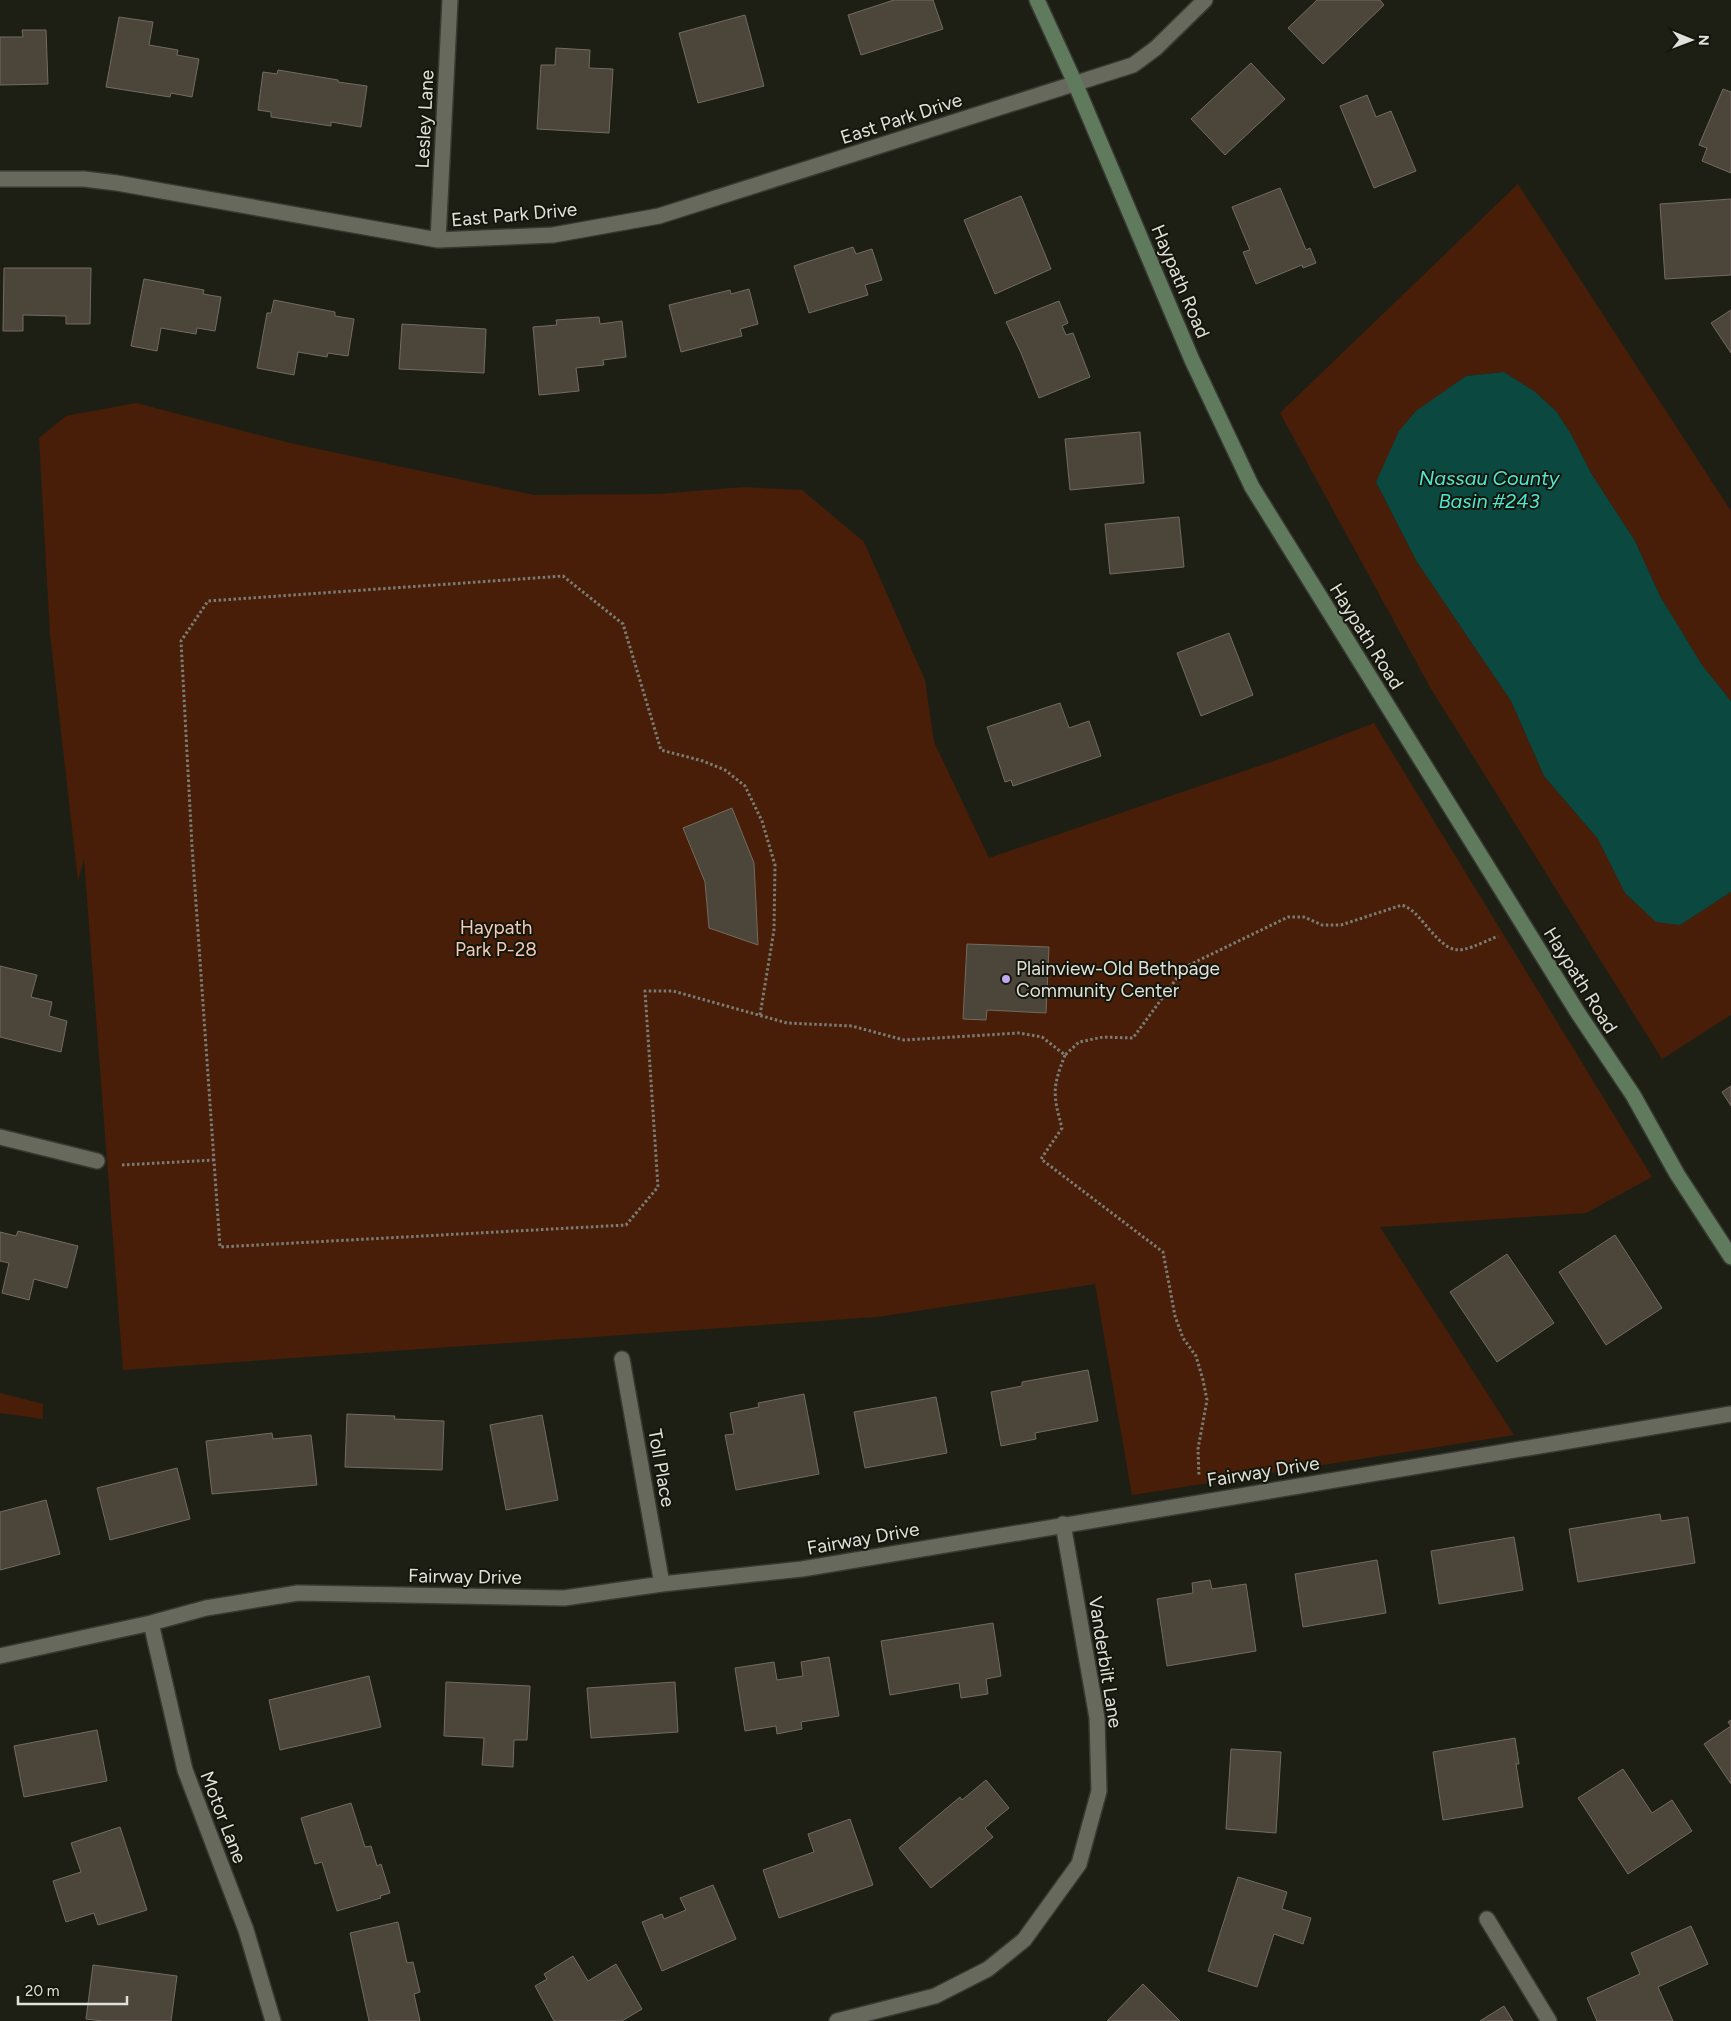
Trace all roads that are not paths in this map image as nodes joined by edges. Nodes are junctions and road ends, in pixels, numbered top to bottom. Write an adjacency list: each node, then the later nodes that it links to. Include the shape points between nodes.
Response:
1 (450, 0): 6 (street, Lesley Lane)
2 (1036, 0): 4 (street, Haypath Road)
3 (1205, 0): 4 (street, East Park Drive, via 1133,66)
4 (1075, 83): 6 (street, East Park Drive, via 659,216 552,235); 9 (street, Haypath Road, via 1192,360 1252,487)
5 (0, 179): 6 (street, East Park Drive, via 84,179)
6 (438, 240)
7 (0, 1137): 8 (street)
8 (97, 1161)
9 (1731, 1257)
10 (622, 1359): 13 (street, Toll Place)
11 (1731, 1414): 12 (street, Fairway Drive)
12 (1063, 1524): 13 (street, Fairway Drive, via 802,1569); 18 (street, Vanderbilt Lane, via 1097,1718 1099,1791 1079,1864 1024,1940 988,1969 935,1996)
13 (662, 1584): 14 (street, Fairway Drive, via 564,1598 298,1593 206,1608)
14 (151, 1623): 15 (street, Fairway Drive); 17 (street, Motor Lane, via 185,1770 246,1930)
15 (0, 1656)
16 (1487, 1919): 19 (street)
17 (273, 2021)
18 (837, 2021)
19 (1549, 2021)

